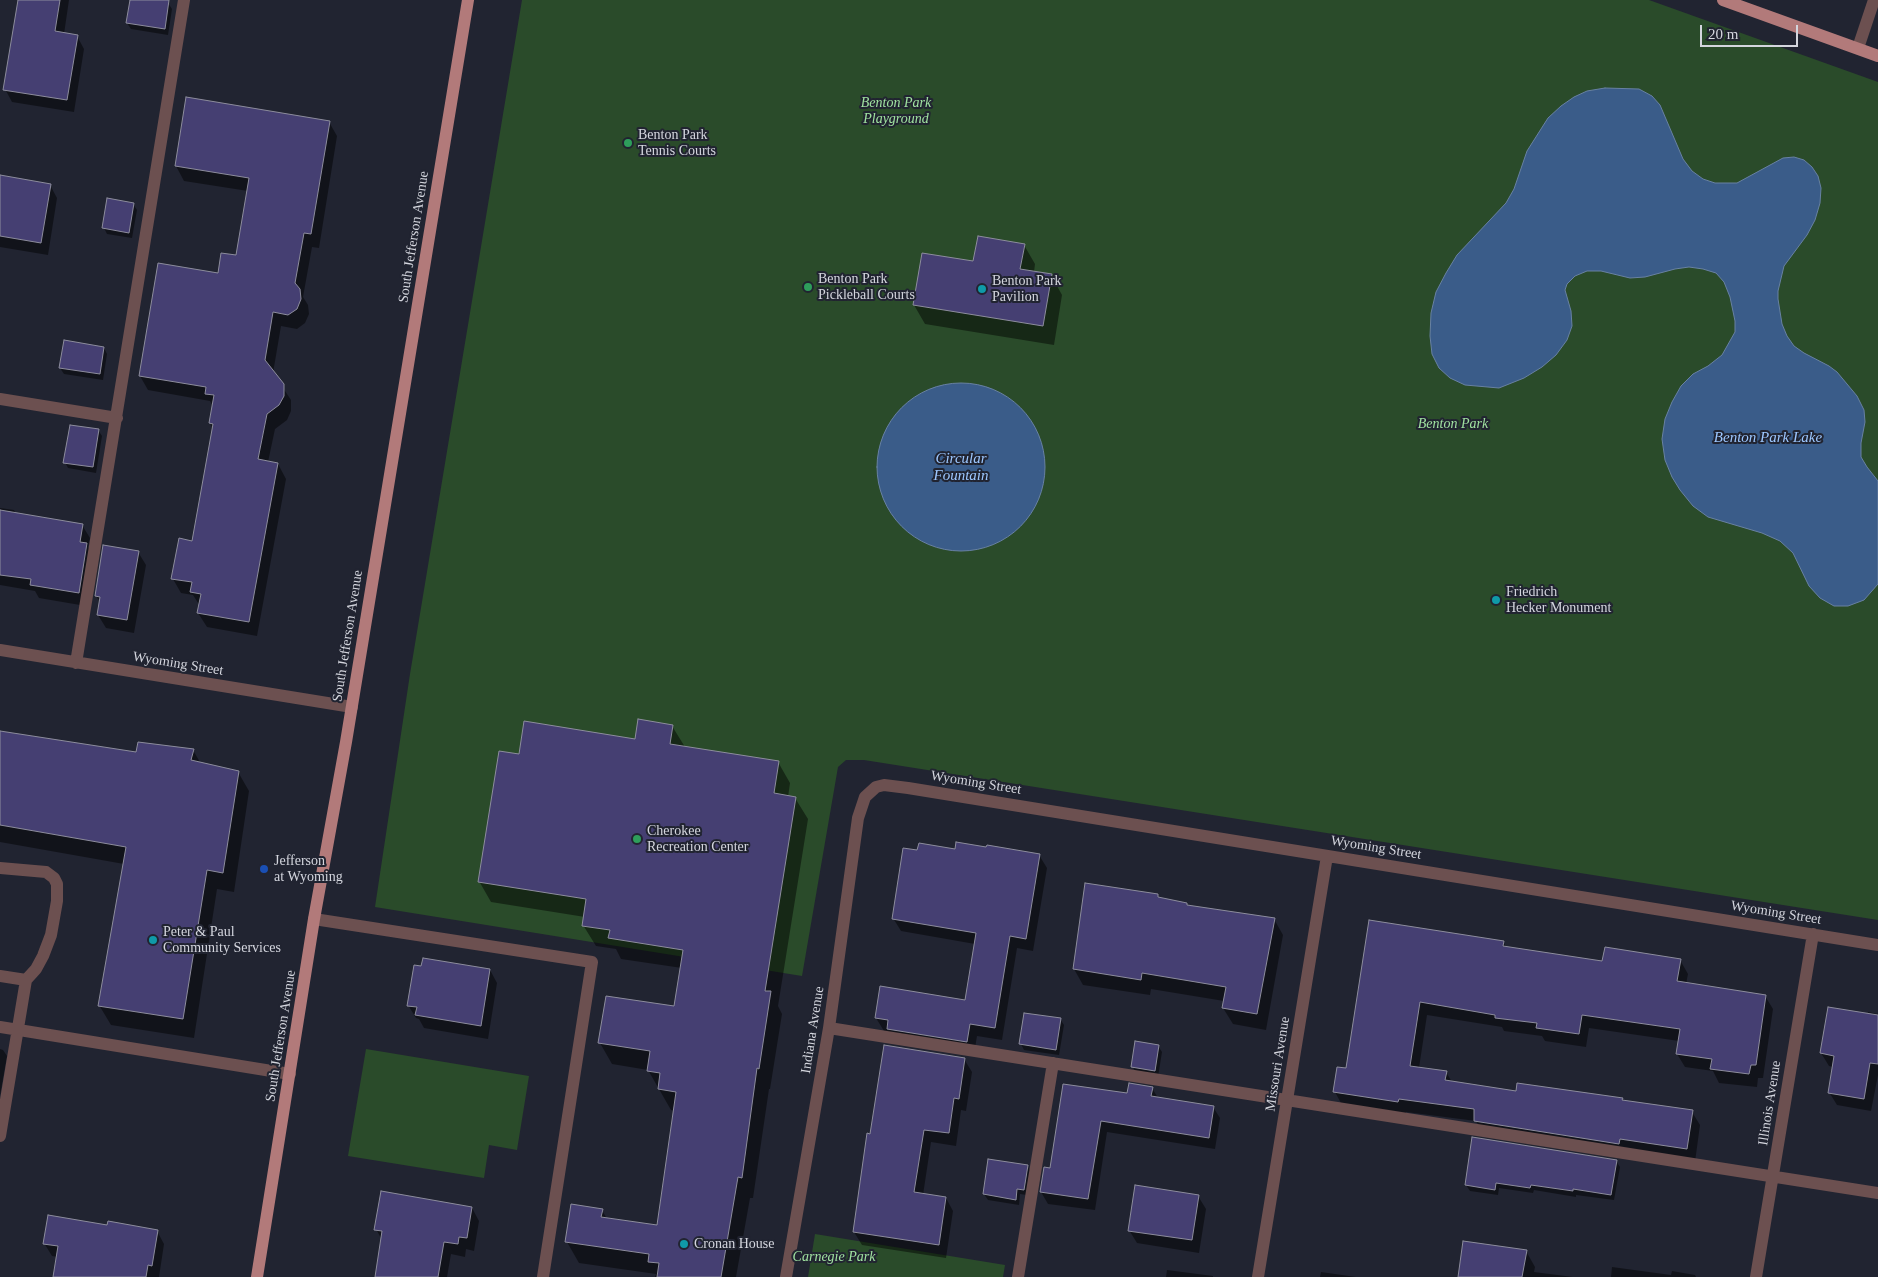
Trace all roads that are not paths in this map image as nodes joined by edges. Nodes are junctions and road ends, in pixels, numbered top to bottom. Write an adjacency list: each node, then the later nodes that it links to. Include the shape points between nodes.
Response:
1 (184, 0): 8 (street)
2 (468, 0): 11 (main road, South Jefferson Avenue)
3 (1724, 0): 5 (main road)
4 (1874, 0): 5 (street)
5 (1858, 48): 6 (main road)
6 (1878, 56)
7 (0, 399): 8 (street)
8 (117, 418): 10 (street)
9 (0, 650): 10 (street, Wyoming Street)
10 (76, 663): 11 (street, Wyoming Street)
11 (352, 707): 15 (main road, South Jefferson Avenue)
12 (870, 790): 13 (street, Wyoming Street, via 893,785); 21 (street, Indiana Avenue, via 864,797 858,818)
13 (1327, 856): 16 (street, Wyoming Street); 25 (street, Missouri Avenue)
14 (0, 868): 19 (street, via 46,872 57,884 51,935 36,969)
15 (314, 919): 24 (main road, South Jefferson Avenue); 30 (street, via 592,962)
16 (1813, 934): 17 (street, Wyoming Street); 27 (street, Illinois Avenue)
17 (1878, 945)
18 (0, 976): 19 (street)
19 (26, 980): 22 (street)
20 (0, 1027): 22 (street)
21 (829, 1028): 23 (street); 31 (street, Indiana Avenue)
22 (16, 1030): 24 (street); 26 (street)
23 (1053, 1063): 25 (street); 32 (street)
24 (290, 1074): 29 (main road, South Jefferson Avenue)
25 (1287, 1101): 27 (street); 33 (street, Missouri Avenue)
26 (0, 1136)
27 (1773, 1175): 28 (street); 34 (street, Illinois Avenue)
28 (1878, 1193)
29 (258, 1277)
30 (543, 1277)
31 (786, 1277)
32 (1018, 1277)
33 (1258, 1277)
34 (1756, 1277)

